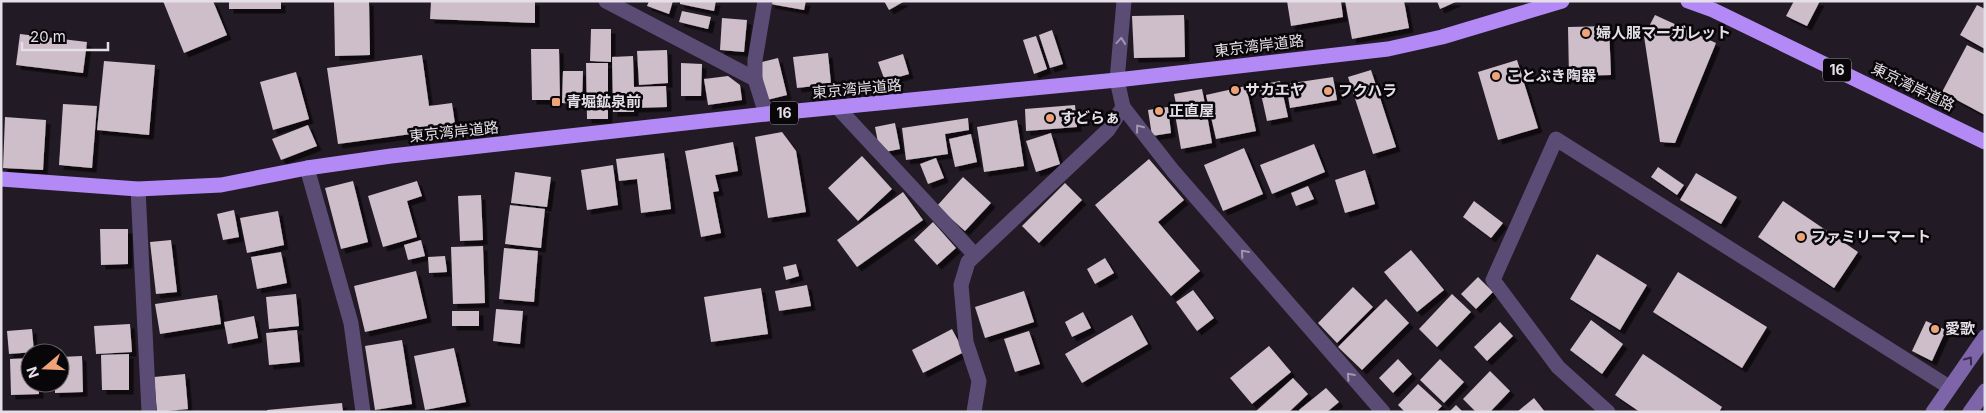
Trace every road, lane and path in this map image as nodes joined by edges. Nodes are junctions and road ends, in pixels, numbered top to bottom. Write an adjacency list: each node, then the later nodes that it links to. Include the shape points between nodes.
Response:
1 (606, 1): 6 (street)
2 (765, 1): 6 (street)
3 (1124, 1): 7 (street, one-way to 3)
4 (1562, 1): 7 (highway, 東京湾岸道路 / 16, via 1442,37 1388,49)
5 (1688, 1): 11 (highway, 東京湾岸道路 / 16)
6 (755, 79): 10 (street)
7 (1117, 80): 8 (highway, 東京湾岸道路 / 16); 9 (street)
8 (838, 108): 10 (highway, 東京湾岸道路 / 16); 15 (street)
9 (1123, 108): 15 (street, via 1108,130); 23 (street, one-way to 9, via 1173,171)
10 (766, 114): 12 (highway, 東京湾岸道路 / 16)
11 (1985, 142)
12 (307, 168): 14 (highway, 東京湾岸道路 / 16, via 221,185); 21 (street, via 351,323)
13 (1, 179): 14 (highway, 東京湾岸道路 / 16)
14 (138, 189): 20 (street)
15 (975, 255): 22 (street, via 968,262 961,285 966,342 980,380)
16 (1985, 337): 17 (street, one-way to 16)
17 (1949, 387): 24 (street, via 1556,139 1493,280 1558,367); 25 (street)
18 (1985, 391): 19 (street)
19 (1976, 409)
20 (148, 412)
21 (363, 412)
22 (974, 412)
23 (1383, 412)
24 (1608, 412)
25 (1933, 412)

